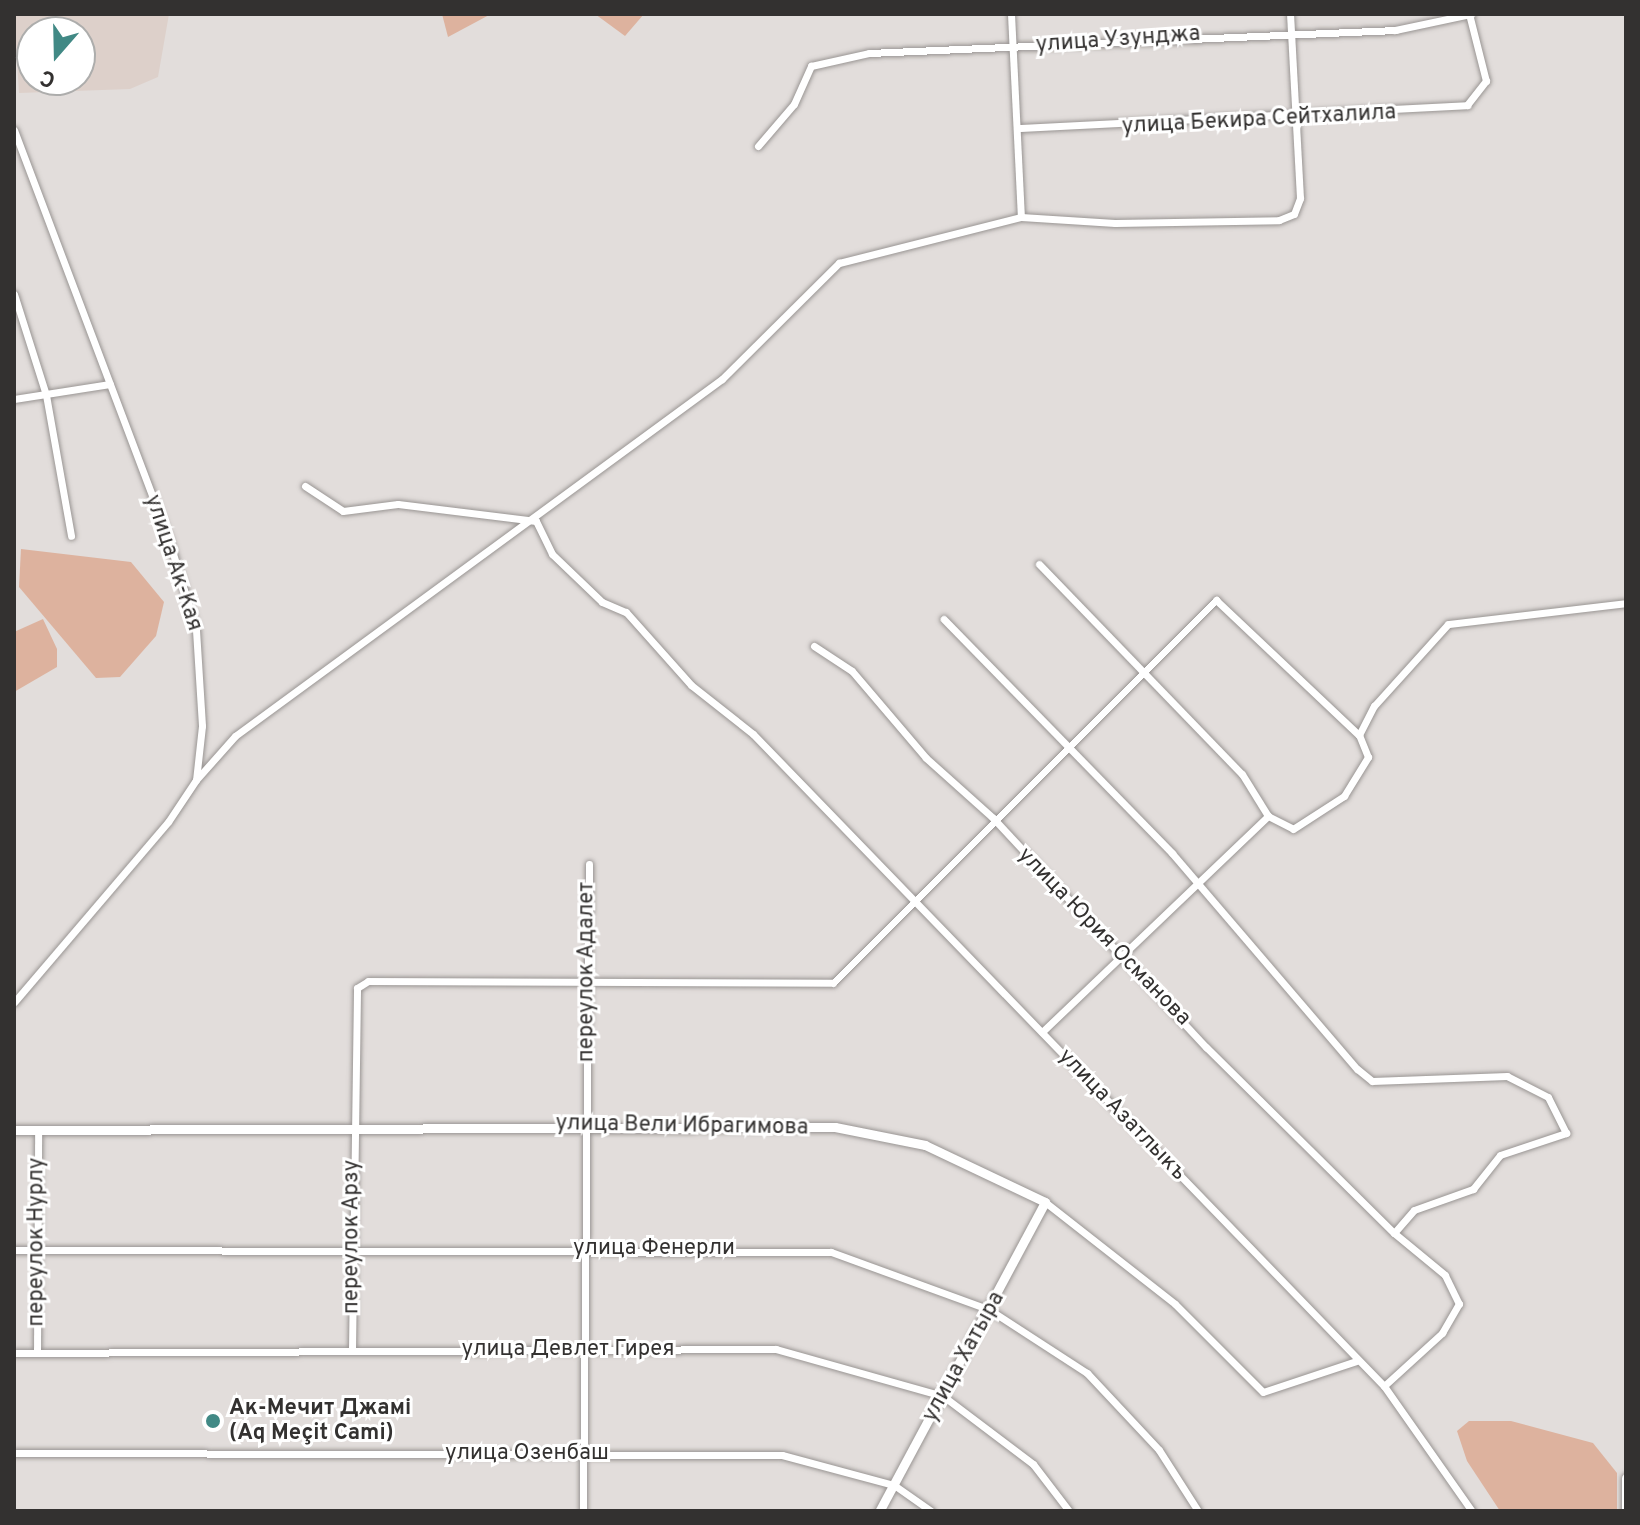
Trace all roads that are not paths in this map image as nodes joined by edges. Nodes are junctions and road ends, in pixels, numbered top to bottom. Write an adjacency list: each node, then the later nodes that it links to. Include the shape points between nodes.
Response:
1 (1011, 14): 5 (street)
2 (1290, 14): 4 (street)
3 (1470, 14): 4 (street, улица Узунджа, via 1395,30); 6 (street, улица Бекира Сейтхалила, via 1486,81 1467,105 1434,112)
4 (1291, 31): 5 (street, улица Узунджа); 6 (street)
5 (1013, 48): 7 (street); 9 (street, улица Узунджа, via 869,53 811,66 794,104)
6 (1296, 116): 7 (street, улица Бекира Сейтхалила); 10 (street, via 1300,198 1294,214 1279,220)
7 (1019, 128): 10 (street)
8 (14, 130): 12 (street, улица Ак-Кая)
9 (758, 146)
10 (1021, 217): 16 (street, via 839,263 722,379)
11 (14, 294): 13 (street)
12 (110, 384): 13 (street); 25 (street, улица Ак-Кая, via 196,630 202,726)
13 (46, 395): 14 (street); 17 (street)
14 (14, 399)
15 (305, 486): 16 (street, via 343,511 398,504)
16 (536, 521): 25 (street, via 235,736); 30 (street, улица Азатлыкъ, via 552,554 602,602 626,612 691,685 753,734)
17 (71, 536)
18 (1039, 564): 22 (street)
19 (1626, 603): 23 (street, via 1448,624 1374,706)
20 (944, 619): 24 (street)
21 (814, 646): 27 (street, улица Юрия Османова, via 852,671 926,758)
22 (1141, 675): 23 (street, via 1216,600); 24 (street); 26 (street, via 1242,774)
23 (1359, 735): 26 (street, via 1368,757 1344,796 1293,829)
24 (1067, 744): 27 (street); 29 (street)
25 (196, 780): 33 (street)
26 (1268, 816): 29 (street)
27 (993, 818): 30 (street); 31 (street, улица Юрия Османова)
28 (589, 864): 32 (street, переулок Адалет)
29 (1196, 885): 31 (street); 40 (street, via 1372,1081 1507,1076 1548,1097 1566,1133 1500,1155 1485,1165 1473,1189 1414,1210)
30 (911, 900): 32 (street, via 833,983); 34 (street, улица Азатлыкъ)
31 (1121, 954): 34 (street); 40 (street, улица Юрия Османова)
32 (591, 986): 35 (street, переулок Адалет); 36 (street, переулок Арзу, via 368,981 357,988)
33 (14, 1002)
34 (1042, 1032): 50 (street, улица Азатлыкъ)
35 (588, 1124): 36 (street, улица Вели Ибрагимова); 39 (street, улица Вели Ибрагимова, via 835,1127 925,1145); 42 (street, переулок Адалет)
36 (352, 1125): 38 (street, улица Вели Ибрагимова); 41 (street, переулок Арзу)
37 (14, 1130): 38 (street, улица Вели Ибрагимова)
38 (38, 1130): 44 (street, переулок Нурлу)
39 (1045, 1202): 45 (street, улица Хатыра); 50 (street, улица Вели Ибрагимова, via 1175,1304 1263,1392)
40 (1394, 1233): 51 (street, улица Юрия Османова, via 1445,1275 1459,1304 1442,1333)
41 (353, 1247): 42 (street, улица Фенерли); 44 (street, улица Фенерли); 46 (street, переулок Арзу)
42 (585, 1249): 45 (street, улица Фенерли, via 831,1252 924,1280); 47 (street, переулок Адалет)
43 (14, 1250): 44 (street, улица Фенерли)
44 (34, 1251): 49 (street, переулок Нурлу)
45 (990, 1310): 52 (street, улица Хатыра); 61 (street, улица Фенерли, via 1087,1373 1159,1450)
46 (352, 1350): 47 (street, улица Девлет Гирея); 49 (street, улица Девлет Гирея)
47 (589, 1350): 52 (street, улица Девлет Гирея, via 776,1349); 54 (street, переулок Адалет)
48 (14, 1353): 49 (street, улица Девлет Гирея)
49 (37, 1353)
50 (1356, 1361): 51 (street, улица Азатлыкъ)
51 (1384, 1386): 62 (street, улица Азатлыкъ)
52 (943, 1396): 56 (street, улица Хатыра); 60 (street, улица Девлет Гирея, via 1033,1464)
53 (14, 1453): 54 (street, улица Озенбаш)
54 (587, 1454): 56 (street, улица Озенбаш, via 782,1455); 57 (street, переулок Адалет)
55 (1626, 1478): 63 (street)
56 (894, 1485): 58 (street, улица Хатыра); 59 (street, улица Озенбаш)
57 (583, 1511)
58 (879, 1511)
59 (931, 1511)
60 (1069, 1511)
61 (1198, 1511)
62 (1472, 1511)
63 (1626, 1511)

